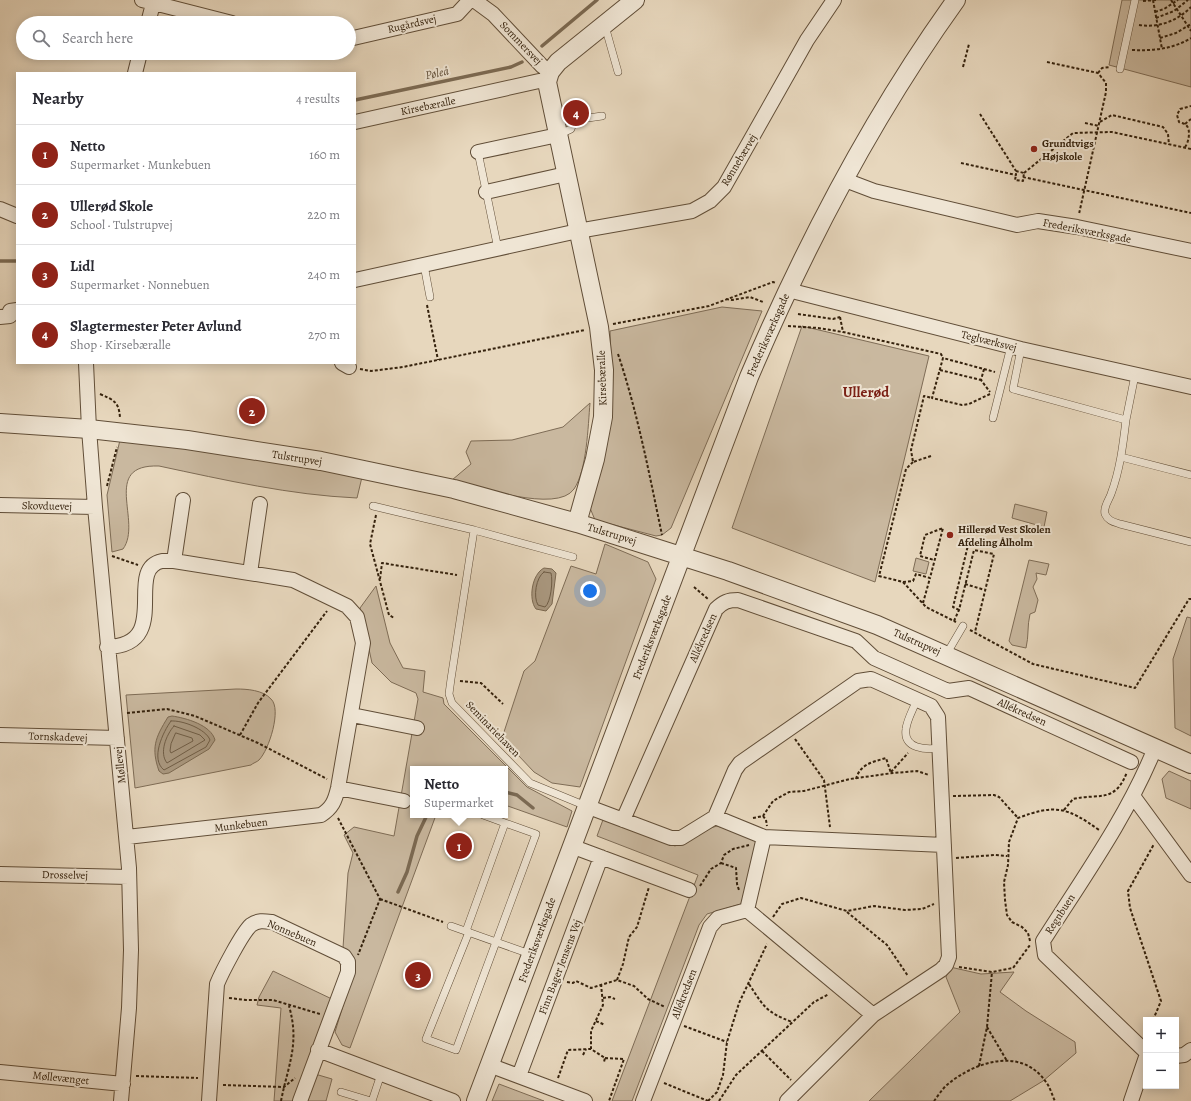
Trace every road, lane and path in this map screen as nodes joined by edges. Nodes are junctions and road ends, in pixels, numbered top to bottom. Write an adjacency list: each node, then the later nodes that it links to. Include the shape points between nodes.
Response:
1 (470, 0): 26 (street, Rugårdsvej, via 457,14)
2 (474, 0): 39 (street, Sommersvej, via 493,14 542,66)
3 (635, 0): 20 (street)
4 (834, 0): 68 (street, Rønnebærvej, via 807,40 724,187 710,201 692,211)
5 (956, 0): 61 (street, Frederiksværksgade, via 898,87)
6 (1137, 0): 7 (path); 21 (lane)
7 (1154, 0): 15 (path)
8 (1171, 0): 12 (path)
9 (1178, 0): 12 (path)
10 (1188, 0): 14 (path)
11 (150, 1): 16 (street); 17 (street)
12 (1173, 4): 14 (path); 15 (path)
13 (1191, 7): 18 (path)
14 (1177, 9): 18 (path); 19 (path, via 1166,16)
15 (1155, 12): 19 (path)
16 (149, 16)
17 (206, 16)
18 (1181, 16): 23 (path); 24 (path)
19 (1156, 18): 23 (path)
20 (604, 24): 37 (lane); 39 (street, via 558,62)
21 (1130, 24): 23 (path); 30 (lane)
22 (1191, 24): 24 (path)
23 (1158, 25): 27 (path)
24 (1188, 26): 25 (path); 27 (path)
25 (1191, 31)
26 (356, 37)
27 (1160, 38): 31 (path)
28 (1191, 38): 31 (path)
29 (969, 44): 34 (path)
30 (1124, 48): 31 (path); 35 (lane)
31 (1162, 49)
32 (138, 60): 36 (street)
33 (1047, 62): 38 (path)
34 (963, 67)
35 (1120, 68): 38 (path, via 1102,68)
36 (135, 72)
37 (618, 72)
38 (1098, 73): 45 (path, via 1106,83)
39 (549, 77): 44 (street, Kirsebæralle); 50 (street, Kirsebæralle)
40 (1191, 106): 47 (path, via 1180,109 1176,115 1179,122)
41 (980, 114): 56 (path)
42 (602, 116): 50 (lane, via 574,120 570,129)
43 (1191, 119): 47 (path)
44 (356, 122)
45 (1100, 122): 48 (path); 51 (path, via 1112,115 1163,127 1168,134)
46 (1085, 123): 48 (path)
47 (1185, 124): 52 (path, via 1190,136)
48 (1099, 126): 49 (path)
49 (1098, 132): 51 (path, via 1112,132); 57 (path, via 1073,133); 62 (path)
50 (558, 135): 54 (street); 58 (street, Kirsebæralle)
51 (1170, 145): 52 (path)
52 (1184, 148): 53 (path)
53 (1191, 149)
54 (478, 152): 63 (lane)
55 (961, 163): 59 (path)
56 (1016, 171): 57 (path); 59 (path)
57 (1024, 173): 60 (path)
58 (566, 174): 63 (street); 68 (street, Kirsebæralle)
59 (1016, 175): 60 (path, via 1015,180 1023,181)
60 (1023, 177): 62 (path)
61 (845, 180): 67 (street, Frederiksværksgade, via 874,191 1017,225 1038,221); 73 (street, Frederiksværksgade)
62 (1085, 191): 65 (path); 67 (path)
63 (486, 192): 69 (lane)
64 (0, 209): 66 (street)
65 (1191, 213)
66 (16, 216)
67 (1077, 227): 70 (street, Frederiksværksgade)
68 (578, 231): 69 (street); 81 (street, Kirsebæralle)
69 (498, 249): 71 (street)
70 (1191, 251)
71 (424, 265): 72 (street); 74 (lane)
72 (356, 280)
73 (788, 290): 75 (path, via 773,282); 83 (street, Teglværksvej); 121 (street, Frederiksværksgade, via 749,377)
74 (430, 297): 86 (path, via 426,299)
75 (725, 299): 76 (path, via 750,297); 81 (path, via 709,306)
76 (763, 302)
77 (16, 310): 79 (street, via 10,311 10,316)
78 (798, 314): 80 (path, via 833,319)
79 (0, 317)
80 (840, 317)
81 (599, 327): 86 (path); 113 (street, Kirsebæralle, via 604,370 603,417 595,459)
82 (784, 327): 85 (path, via 843,332 941,354)
83 (1016, 348): 92 (street, Teglværksvej); 98 (lane); 99 (lane, via 1013,389)
84 (617, 350): 115 (path, via 645,448)
85 (943, 358): 89 (path); 90 (path)
86 (438, 360): 88 (path, via 371,371)
87 (86, 364): 94 (street, Møllevej)
88 (345, 365)
89 (984, 369): 91 (path); 93 (path)
90 (940, 370): 93 (path); 96 (path)
91 (994, 372)
92 (1135, 375): 95 (street, Teglværksvej); 99 (lane)
93 (980, 380): 96 (path, via 992,394 970,404 962,405)
94 (87, 387): 97 (path, via 114,401 119,408); 101 (street, Møllevej)
95 (1191, 387)
96 (932, 398): 105 (path, via 924,396 911,450)
97 (120, 418)
98 (993, 418)
99 (1126, 420): 104 (lane)
100 (0, 423): 101 (street, Tulstrupvej)
101 (89, 429): 111 (street, Møllevej); 113 (street, Tulstrupvej, via 187,440 320,461 454,489)
102 (117, 447): 107 (path)
103 (931, 456): 105 (path)
104 (1122, 457): 106 (lane); 117 (lane, via 1105,509 1105,515 1109,520)
105 (913, 462): 134 (path, via 906,468 879,576)
106 (1191, 475)
107 (109, 479)
108 (183, 500): 124 (street)
109 (260, 504): 128 (street)
110 (0, 505): 111 (street, Skovduevej)
111 (95, 507): 149 (street, Møllevej)
112 (375, 507): 114 (lane); 133 (path, via 370,544)
113 (577, 523): 121 (street, Tulstrupvej)
114 (474, 530): 122 (lane); 130 (lane, Seminariehaven)
115 (662, 535)
116 (970, 537): 118 (path)
117 (1191, 542)
118 (968, 548): 119 (path); 125 (path)
119 (974, 550): 126 (path); 137 (path, via 994,554)
120 (111, 556): 127 (path)
121 (682, 556): 150 (street, Tulstrupvej, via 877,625); 176 (street, Frederiksværksgade)
122 (573, 557)
123 (934, 560): 123 (path, via 936,554 943,528 925,535 920,556); 131 (path)
124 (174, 562): 127 (street, via 161,561); 128 (street)
125 (964, 563): 126 (path); 129 (path)
126 (970, 564): 132 (path)
127 (150, 570): 149 (street, via 146,576 143,627 138,636 131,643 120,647)
128 (250, 573): 141 (street, via 294,580)
129 (961, 576): 132 (path); 138 (path)
130 (466, 577): 133 (path, via 382,563); 152 (lane, Seminariehaven)
131 (930, 578): 134 (path, via 916,574 914,581); 142 (path)
132 (967, 578): 135 (path)
133 (380, 580): 145 (path, via 389,615)
134 (903, 582): 142 (path)
135 (965, 584): 137 (path); 139 (path)
136 (694, 587): 143 (path, via 705,598)
137 (985, 590): 148 (path)
138 (957, 592): 139 (path); 144 (path, via 953,607)
139 (963, 593): 144 (path)
140 (1191, 598): 148 (path, via 1135,688 1033,664)
141 (335, 600): 157 (street, via 347,606 357,617 364,643); 161 (path, via 258,703)
142 (923, 604): 146 (path)
143 (719, 606): 151 (street, Allékredsen, via 729,600 738,600 856,641 874,658); 183 (street, Allékredsen)
144 (959, 610): 146 (path)
145 (394, 618)
146 (954, 621): 147 (path)
147 (963, 626): 148 (path); 150 (lane)
148 (974, 632)
149 (107, 647): 162 (street, Møllevej)
150 (946, 655): 165 (street, Tulstrupvej)
151 (911, 674): 153 (street); 166 (street, Allékredsen, via 948,691 969,688)
152 (451, 679): 155 (path, via 482,683); 176 (lane, Seminariehaven, via 449,694 452,702 530,783)
153 (902, 693): 154 (street); 159 (street, via 871,679 858,681)
154 (917, 699): 163 (lane, via 906,729 907,737); 164 (street, via 936,711)
155 (503, 704)
156 (126, 713): 161 (path, via 167,710 195,716)
157 (352, 715): 158 (street); 172 (street)
158 (417, 728)
159 (789, 730): 171 (path, via 824,780); 180 (street, via 740,763)
160 (0, 735): 162 (street, Tornskadevej)
161 (240, 735): 172 (path)
162 (117, 738): 186 (street, Møllevej)
163 (913, 746): 164 (lane, via 926,750); 168 (path)
164 (940, 748): 170 (street)
165 (1155, 748): 167 (street, Tulstrupvej); 173 (street, Regnbuen)
166 (1131, 762): 178 (path, via 1125,778 1112,794 1073,799)
167 (1191, 764)
168 (891, 773): 169 (path); 169 (path, via 886,758 866,764 858,771); 170 (path, via 917,771)
169 (856, 779): 171 (path)
170 (941, 779): 174 (street)
171 (825, 786): 179 (path, via 784,794 773,801 763,816); 189 (path)
172 (338, 787): 175 (street); 177 (street)
173 (1133, 796): 185 (street); 187 (street, Regnbuen)
174 (942, 798): 182 (path, via 994,795 999,797); 191 (street)
175 (404, 801)
176 (586, 806): 183 (street); 190 (street, Frederiksværksgade)
177 (330, 809): 186 (street, Munkebuen, via 321,815); 201 (path, via 336,815)
178 (1064, 810): 182 (path, via 1031,813); 187 (path, via 1080,816)
179 (747, 816)
180 (715, 817): 183 (street, via 676,839); 188 (street)
181 (492, 818): 184 (lane)
182 (1018, 818): 192 (path, via 1008,842)
183 (623, 820)
184 (505, 823): 207 (lane); 208 (lane, via 536,834)
185 (1161, 833): 196 (street); 226 (path, via 1128,891 1130,908 1161,1001)
186 (127, 837): 198 (street, Møllevej)
187 (1109, 837): 234 (street, Regnbuen, via 1043,941 1045,955)
188 (763, 840): 189 (street); 194 (path, via 728,852 721,858); 200 (street)
189 (831, 841): 191 (street)
190 (571, 846): 193 (street); 209 (street, Frederiksværksgade)
191 (944, 852): 192 (path); 202 (street)
192 (1007, 856): 212 (path, via 1008,865 1004,882 1007,915 1012,922 1028,933 1031,944 1013,968)
193 (601, 857): 197 (street); 213 (street, Finn Bager Jensens Vej)
194 (721, 864): 199 (path, via 711,869 698,887); 200 (path, via 736,868 738,887 742,892)
195 (0, 874): 198 (street, Drosselvej)
196 (1191, 875)
197 (652, 876): 199 (street); 214 (path, via 637,927 629,937)
198 (129, 877): 253 (street, Møllevej, via 131,950)
199 (689, 890)
200 (751, 895): 203 (street)
201 (380, 899): 205 (path); 210 (path, via 360,953 355,960)
202 (946, 900): 204 (path, via 922,909 874,906); 211 (street, via 949,956)
203 (747, 910): 206 (street); 225 (street, Allékredsen, via 718,918 710,927)
204 (846, 910): 206 (path, via 801,898 782,904); 218 (path, via 887,945)
205 (452, 926): 207 (lane)
206 (770, 929): 216 (path); 217 (street)
207 (467, 931): 208 (lane); 208 (lane, via 426,1039 456,1050)
208 (497, 942): 209 (lane)
209 (531, 954): 243 (street, Frederiksværksgade)
210 (348, 962): 219 (street, Nonnebuen, via 344,956 263,920 250,926 221,973); 224 (street, via 348,972)
211 (946, 965): 212 (path); 218 (street)
212 (992, 972): 230 (path)
213 (556, 978): 215 (path, via 571,983 576,981 590,988); 250 (street, Finn Bager Jensens Vej)
214 (617, 980): 215 (path); 225 (path, via 634,986)
215 (601, 984): 220 (path)
216 (749, 984): 228 (path, via 766,1009); 231 (path, via 739,1003)
217 (840, 987): 223 (street); 228 (path, via 814,1002)
218 (915, 988): 223 (street)
219 (216, 997): 222 (path, via 269,999); 252 (street, Nonnebuen)
220 (603, 998): 221 (path); 227 (path)
221 (615, 999)
222 (289, 1006): 224 (path); 254 (path, via 293,1018 294,1045)
223 (873, 1015): 255 (street)
224 (331, 1017): 235 (street)
225 (675, 1017): 231 (path); 251 (street, Allékredsen)
226 (1155, 1017)
227 (596, 1021): 229 (path); 233 (path, via 592,1031)
228 (792, 1022): 237 (path)
229 (605, 1025)
230 (987, 1027): 241 (path); 244 (path)
231 (727, 1042): 268 (path, via 723,1075 717,1092)
232 (586, 1049): 233 (path); 238 (path); 256 (path, via 568,1050)
233 (591, 1049): 240 (path)
234 (1143, 1049)
235 (318, 1050): 246 (street); 248 (street)
236 (1191, 1050): 239 (street)
237 (762, 1051): 255 (path); 269 (path, via 736,1075)
238 (583, 1055)
239 (1179, 1056)
240 (605, 1058): 242 (path); 266 (path, via 624,1060)
241 (1006, 1061): 244 (path, via 988,1062); 272 (path, via 1030,1067 1046,1081)
242 (604, 1062)
243 (489, 1065): 250 (street); 264 (street, Frederiksværksgade)
244 (979, 1066): 271 (path, via 947,1085)
245 (1143, 1066): 273 (street)
246 (312, 1069): 254 (path, via 303,1071); 261 (street)
247 (0, 1072): 253 (street, Møllevænget)
248 (381, 1074): 262 (lane); 263 (street)
249 (135, 1076): 252 (path)
250 (519, 1076): 256 (street)
251 (652, 1078): 267 (street, Allékredsen); 268 (path)
252 (211, 1082): 254 (path); 259 (street, Nonnebuen)
253 (123, 1084): 258 (street, Møllevej)
254 (284, 1087): 260 (path)
255 (799, 1088): 270 (street)
256 (554, 1089): 265 (street)
257 (341, 1092): 262 (lane)
258 (122, 1101)
259 (209, 1101)
260 (281, 1101)
261 (300, 1101)
262 (371, 1101)
263 (453, 1101)
264 (476, 1101)
265 (585, 1101)
266 (609, 1101)
267 (643, 1101)
268 (708, 1101)
269 (719, 1101)
270 (787, 1101)
271 (934, 1101)
272 (1055, 1101)
273 (1131, 1101)

